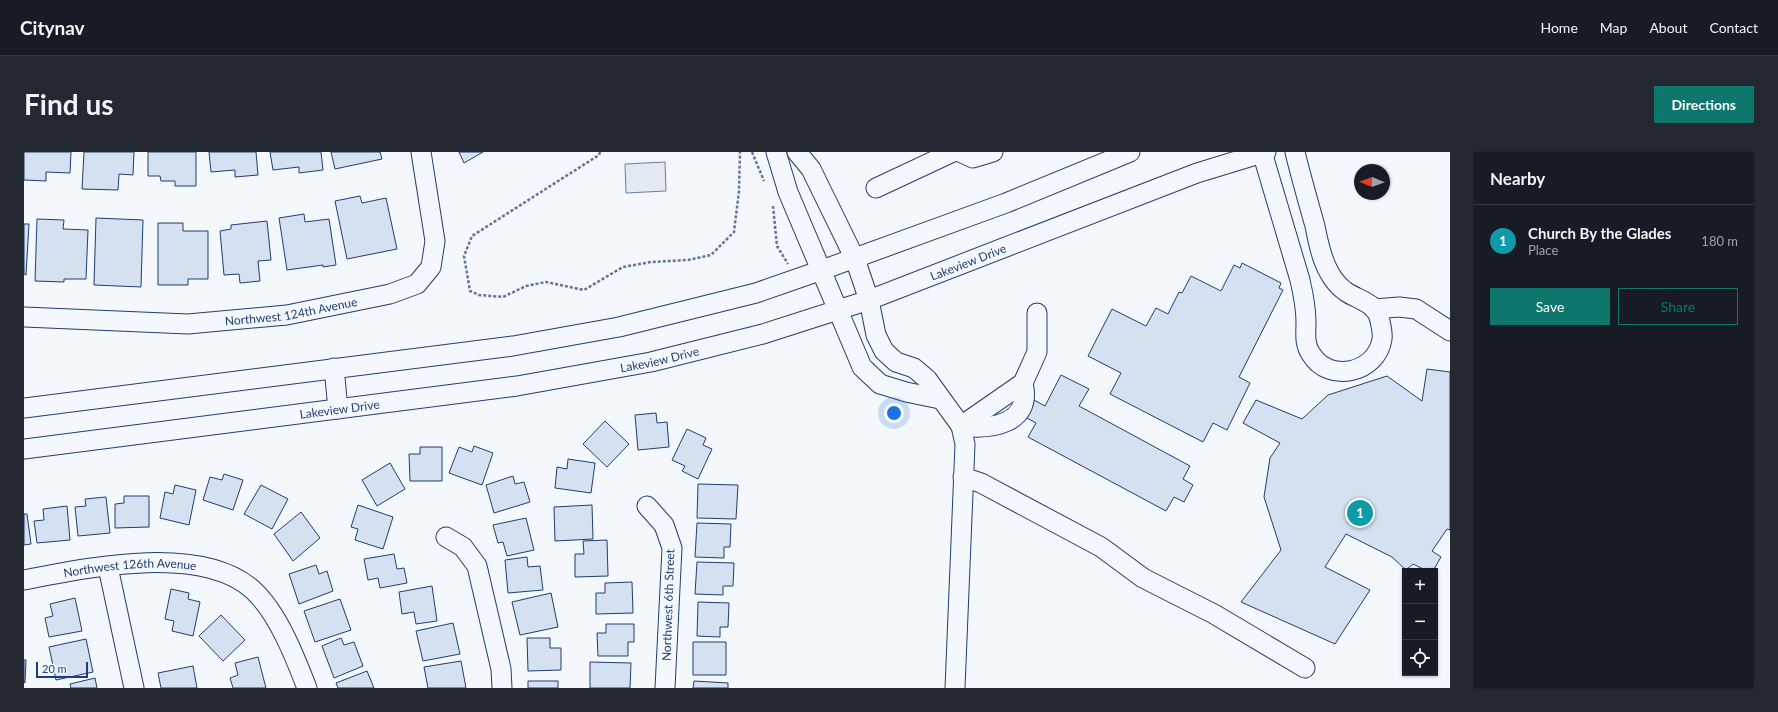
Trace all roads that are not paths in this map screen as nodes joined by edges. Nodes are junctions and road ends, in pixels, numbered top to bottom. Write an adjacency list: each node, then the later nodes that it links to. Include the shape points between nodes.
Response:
1 (421, 152): 19 (street, Northwest 124th Avenue, via 435,241 431,267 416,284 390,294 287,315 188,324)
2 (776, 152): 12 (street)
3 (797, 152): 10 (street)
4 (953, 152): 11 (street)
5 (960, 152): 6 (street, via 973,158)
6 (993, 152)
7 (1130, 152): 13 (street, via 1006,203)
8 (1263, 152): 15 (street, Lakeview Drive, via 1197,173); 16 (street, via 1301,286 1306,322 1305,338 1310,354 1322,366 1339,372 1358,370 1376,355 1382,339 1380,319)
9 (1295, 152): 16 (street, via 1329,273 1344,290 1366,301)
10 (817, 180): 12 (street); 13 (street)
11 (876, 188)
12 (788, 192): 14 (street)
13 (855, 259): 14 (street); 15 (street)
14 (822, 270): 17 (street); 21 (street, via 756,293 619,327 513,346)
15 (869, 300): 17 (street, Lakeview Drive); 22 (street, via 876,335 884,351 896,362 914,368 927,379)
16 (1374, 309): 20 (street, via 1416,309)
17 (838, 311): 22 (street, via 862,367 880,384); 24 (street, Lakeview Drive, via 762,334 651,362 517,386)
18 (1037, 313): 25 (street, via 1037,352 1023,383 1026,394 1018,414 1005,424 990,427)
19 (24, 317)
20 (1450, 331)
21 (334, 368): 23 (street); 24 (street)
22 (940, 399): 25 (street)
23 (24, 408)
24 (338, 409): 26 (street, Lakeview Drive)
25 (960, 426): 27 (street, via 964,444)
26 (24, 449)
27 (963, 477): 32 (street, via 981,483 1101,547 1143,578 1214,614); 37 (street)
28 (647, 506): 36 (street, Northwest 6th Street, via 664,525 672,548)
29 (446, 537): 35 (street, via 462,547 477,566 501,668)
30 (108, 567): 31 (street, Northwest 126th Avenue); 33 (street); 34 (street, Northwest 126th Avenue, via 151,562 184,563 212,569 234,578 253,590 275,619 295,657)
31 (24, 580)
32 (1305, 668)
33 (134, 688)
34 (307, 688)
35 (502, 688)
36 (665, 688)
37 (955, 688)

